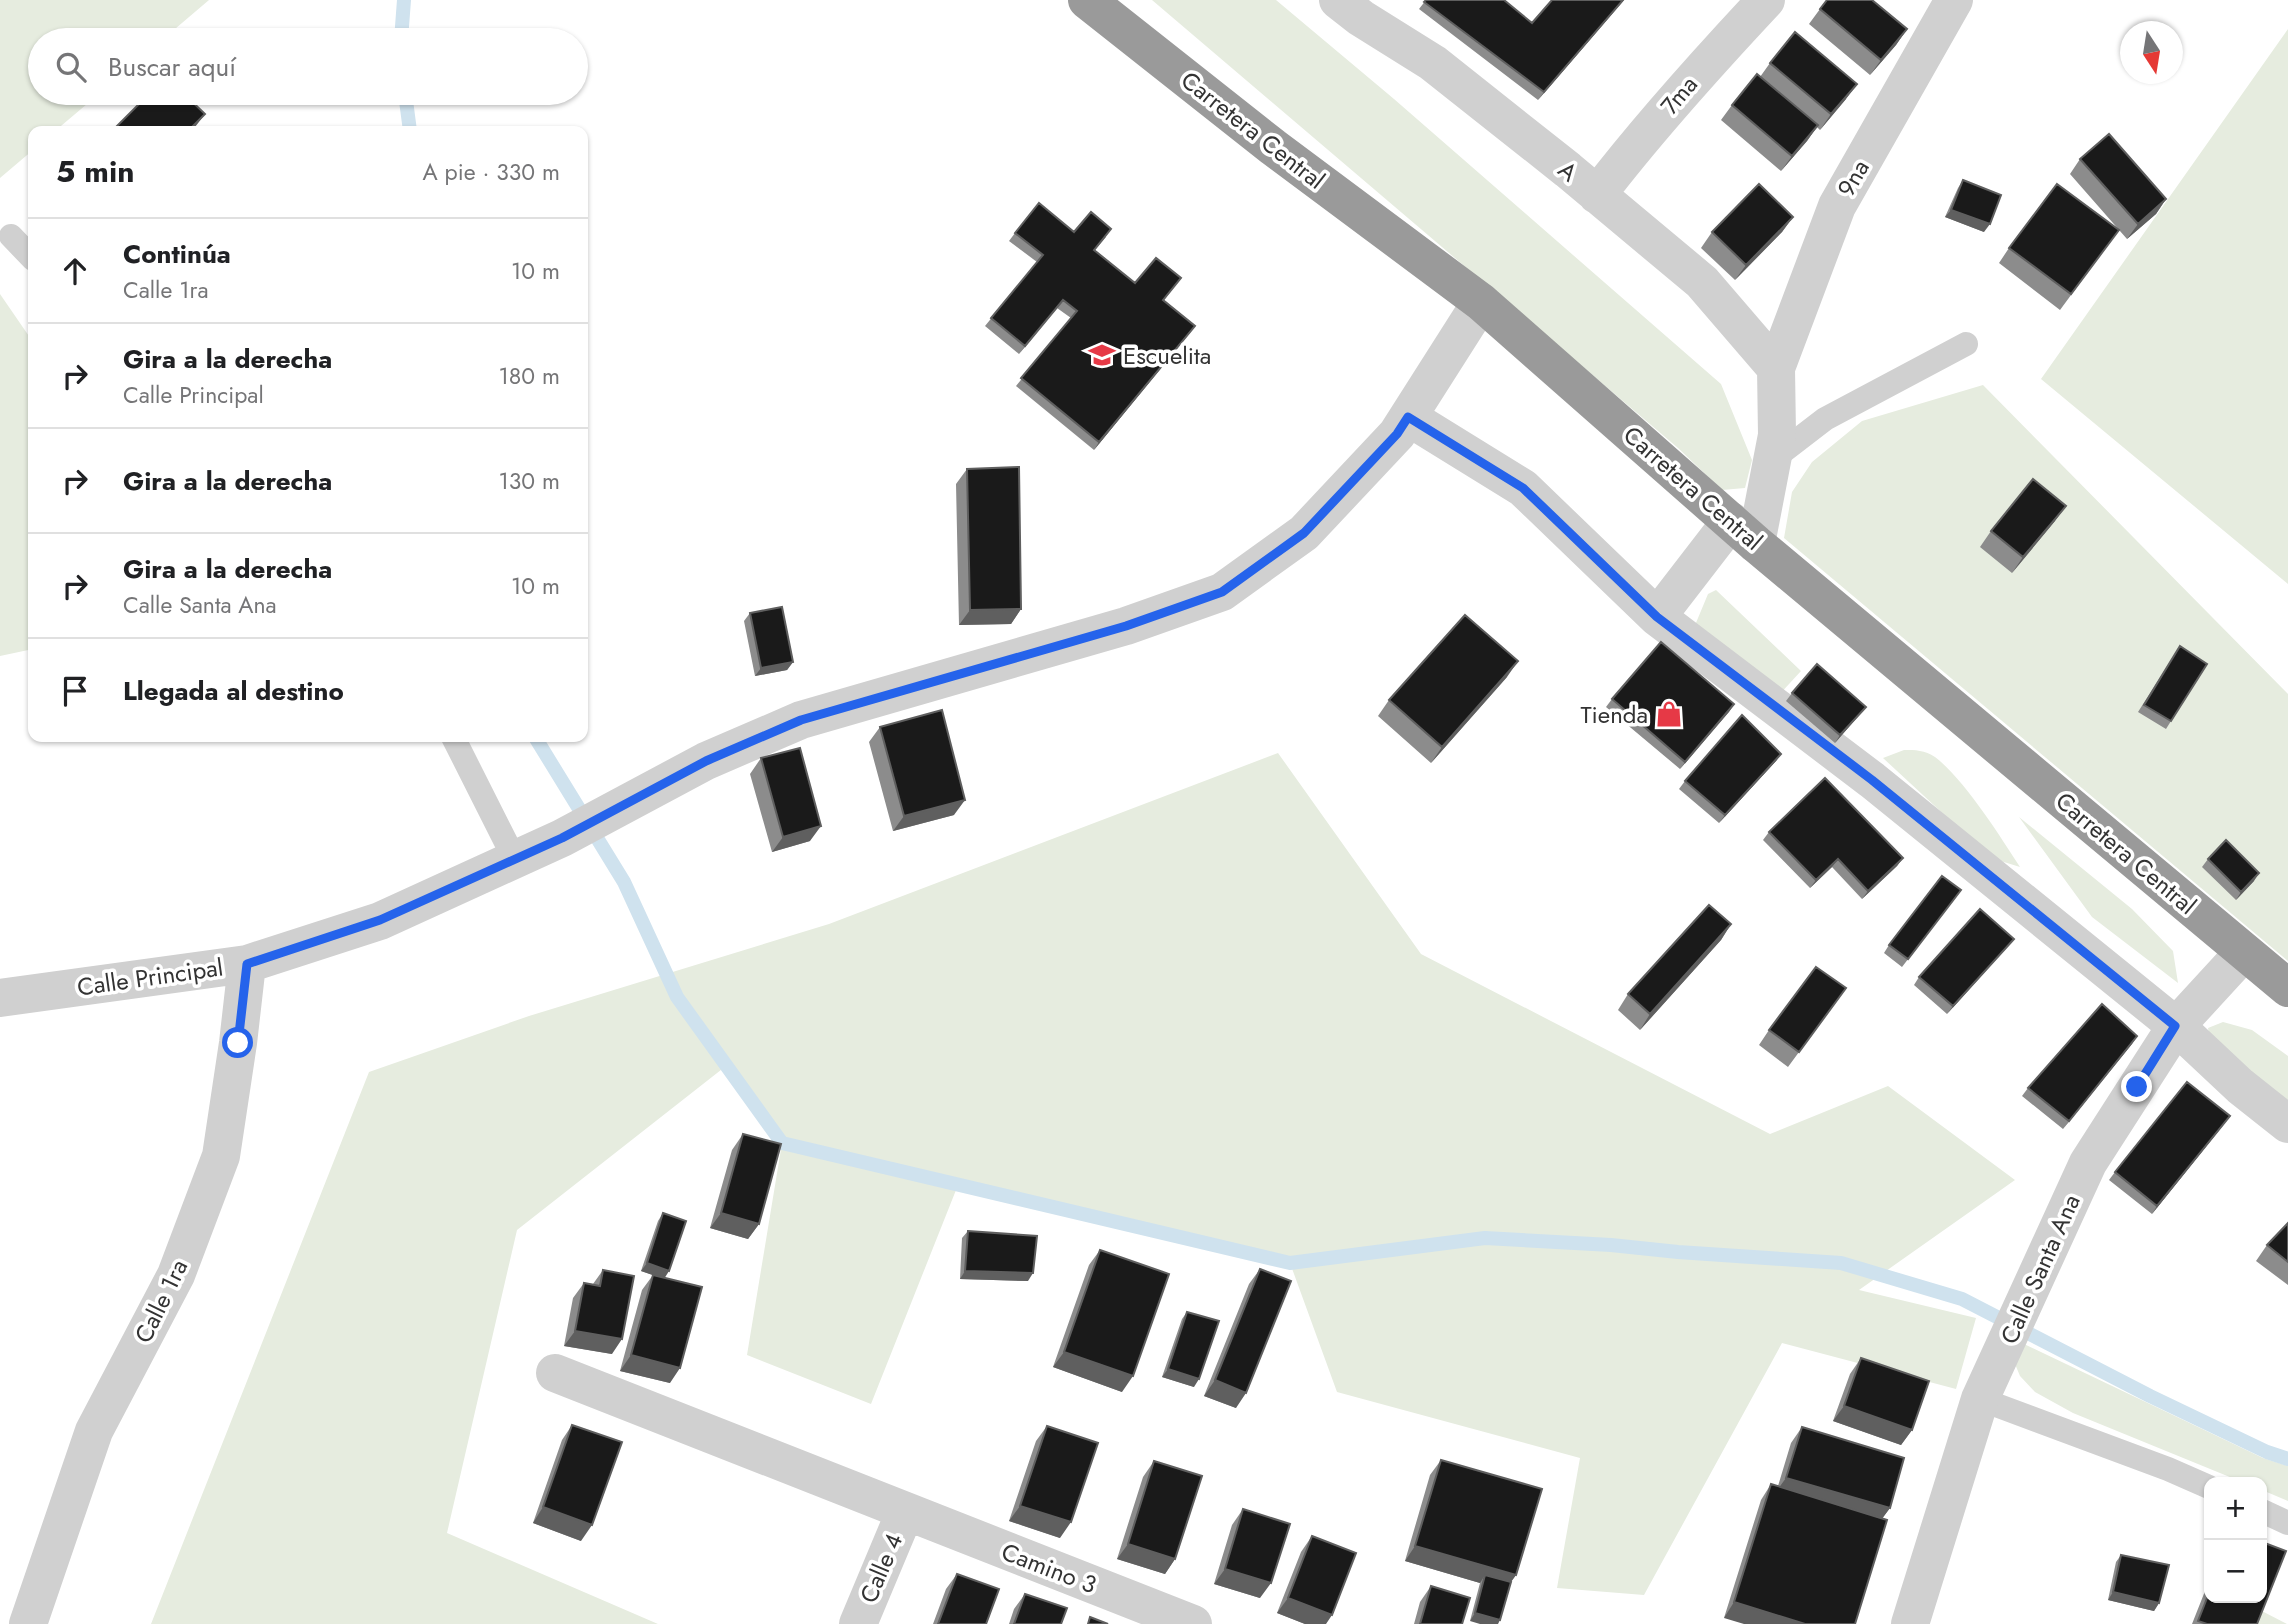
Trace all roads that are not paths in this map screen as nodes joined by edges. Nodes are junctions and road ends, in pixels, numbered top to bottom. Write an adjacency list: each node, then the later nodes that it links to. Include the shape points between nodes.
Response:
1 (1087, 0): 8 (highway, Carretera Central)
2 (1766, 0): 5 (street, 7ma, via 1701,69)
3 (1954, 0): 10 (street, 9na, via 1838,205)
4 (1358, 6): 5 (street, A)
5 (1597, 195): 10 (street, A, via 1702,282)
6 (11, 236): 7 (lane)
7 (28, 253)
8 (1481, 302): 11 (street, Calle Principal); 13 (highway, Carretera Central)
9 (1966, 344): 12 (lane, via 1825,419)
10 (1776, 368): 12 (street)
11 (1408, 417): 14 (street, via 1523,488); 16 (street, Calle Principal, via 1304,533 1222,592 1126,626 801,720 706,761 562,838)
12 (1773, 459): 13 (street)
13 (1743, 533): 14 (street); 17 (highway, Carretera Central)
14 (1657, 617): 21 (street, via 1872,780)
15 (456, 742): 16 (lane)
16 (514, 858): 18 (street, Calle Principal, via 380,920)
17 (2244, 952): 19 (highway, Carretera Central); 21 (street, Calle Santa Ana)
18 (247, 964): 20 (street, Calle Principal); 29 (street, Calle 1ra, via 221,1156 176,1275 94,1431)
19 (2288, 988)
20 (0, 998)
21 (2175, 1026): 22 (street); 24 (street, Calle Santa Ana, via 2088,1163)
22 (2288, 1124)
23 (555, 1373): 26 (street, Camino 3)
24 (1987, 1385): 25 (lane); 32 (street, Calle Santa Ana)
25 (2204, 1485)
26 (905, 1513): 30 (street, Calle 4); 31 (street, Camino 3)
27 (2267, 1513): 28 (lane)
28 (2288, 1523)
29 (28, 1624)
30 (858, 1624)
31 (1193, 1624)
32 (1910, 1624)

